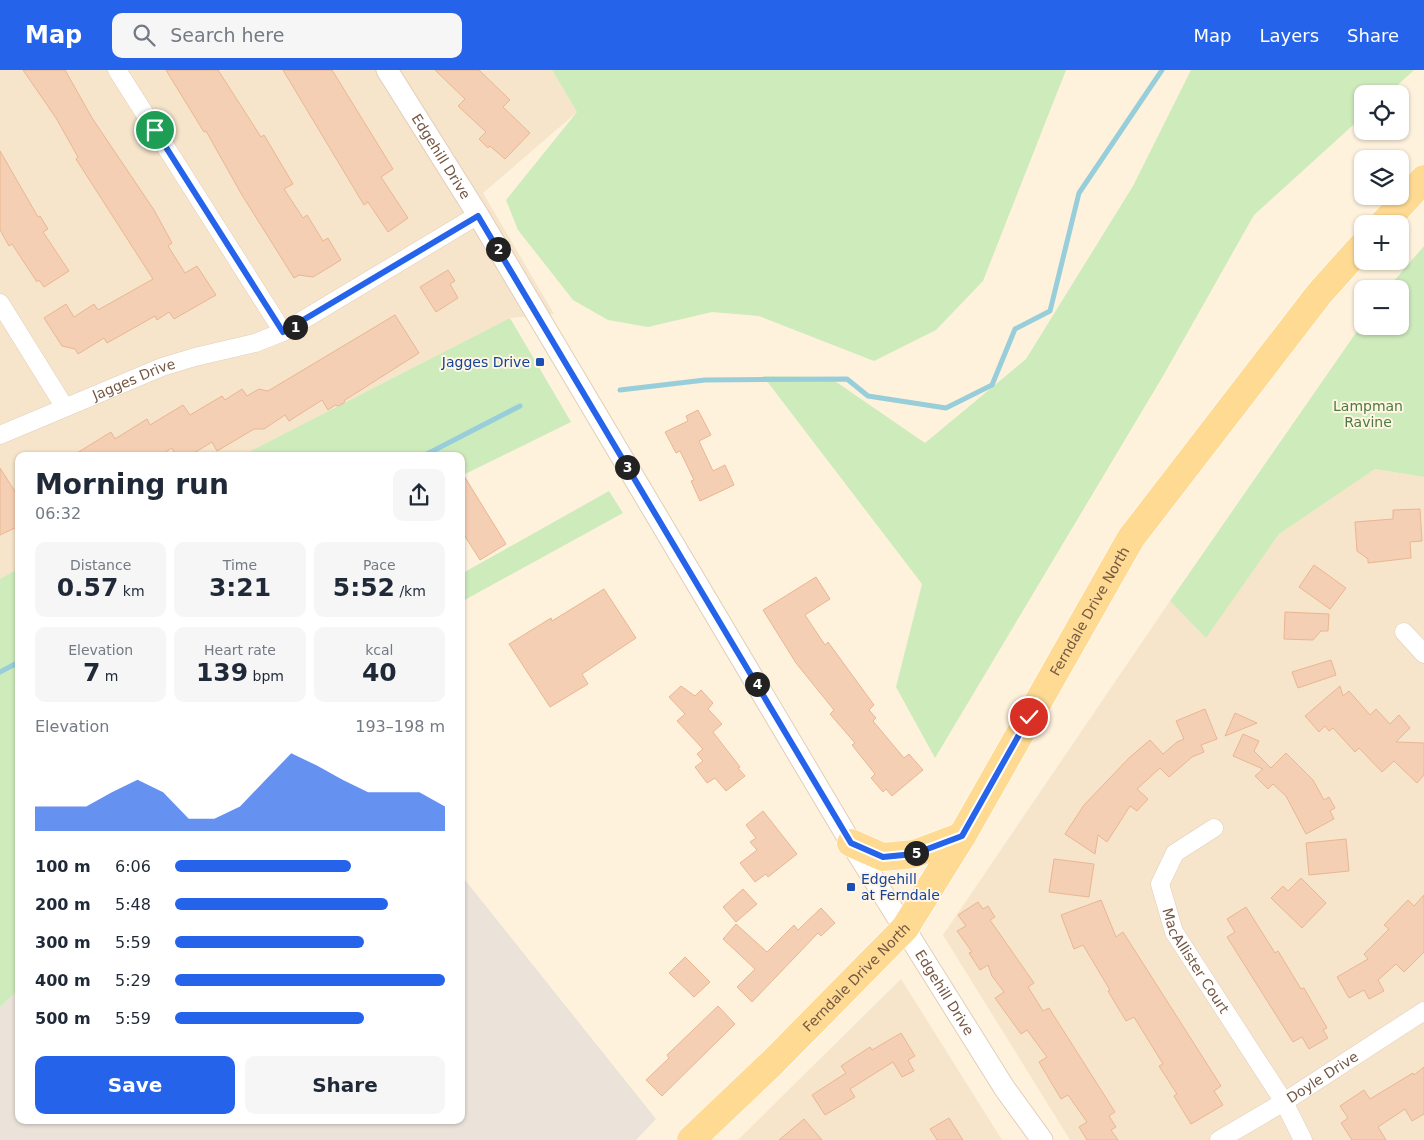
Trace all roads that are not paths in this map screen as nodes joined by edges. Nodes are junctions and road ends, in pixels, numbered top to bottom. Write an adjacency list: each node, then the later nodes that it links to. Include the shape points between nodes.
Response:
1 (117, 70): 8 (street)
2 (387, 70): 5 (street, Edgehill Drive)
3 (1424, 180): 4 (main road)
4 (1391, 215)
5 (478, 216): 8 (street, Jagges Drive); 15 (street, Edgehill Drive)
6 (1354, 255): 14 (main road, Ferndale Drive North, via 1319,294 1131,538)
7 (0, 303): 9 (street)
8 (283, 332): 9 (street, Jagges Drive, via 255,343 162,368)
9 (64, 406): 10 (street, Jagges Drive)
10 (0, 435)
11 (1404, 632): 12 (street)
12 (1424, 654)
13 (1214, 828): 18 (street, MacAllister Court, via 1176,853 1160,884 1174,932)
14 (962, 836): 15 (main road, via 914,854 883,857); 16 (main road, Ferndale Drive North)
15 (851, 843): 16 (street, Edgehill Drive)
16 (905, 928): 19 (main road, Ferndale Drive North); 20 (street, Edgehill Drive, via 1005,1089)
17 (1424, 1012): 18 (street, Doyle Drive)
18 (1284, 1102): 21 (street, Doyle Drive); 22 (street, MacAllister Court)
19 (691, 1140)
20 (1042, 1140)
21 (1219, 1140)
22 (1303, 1140)

